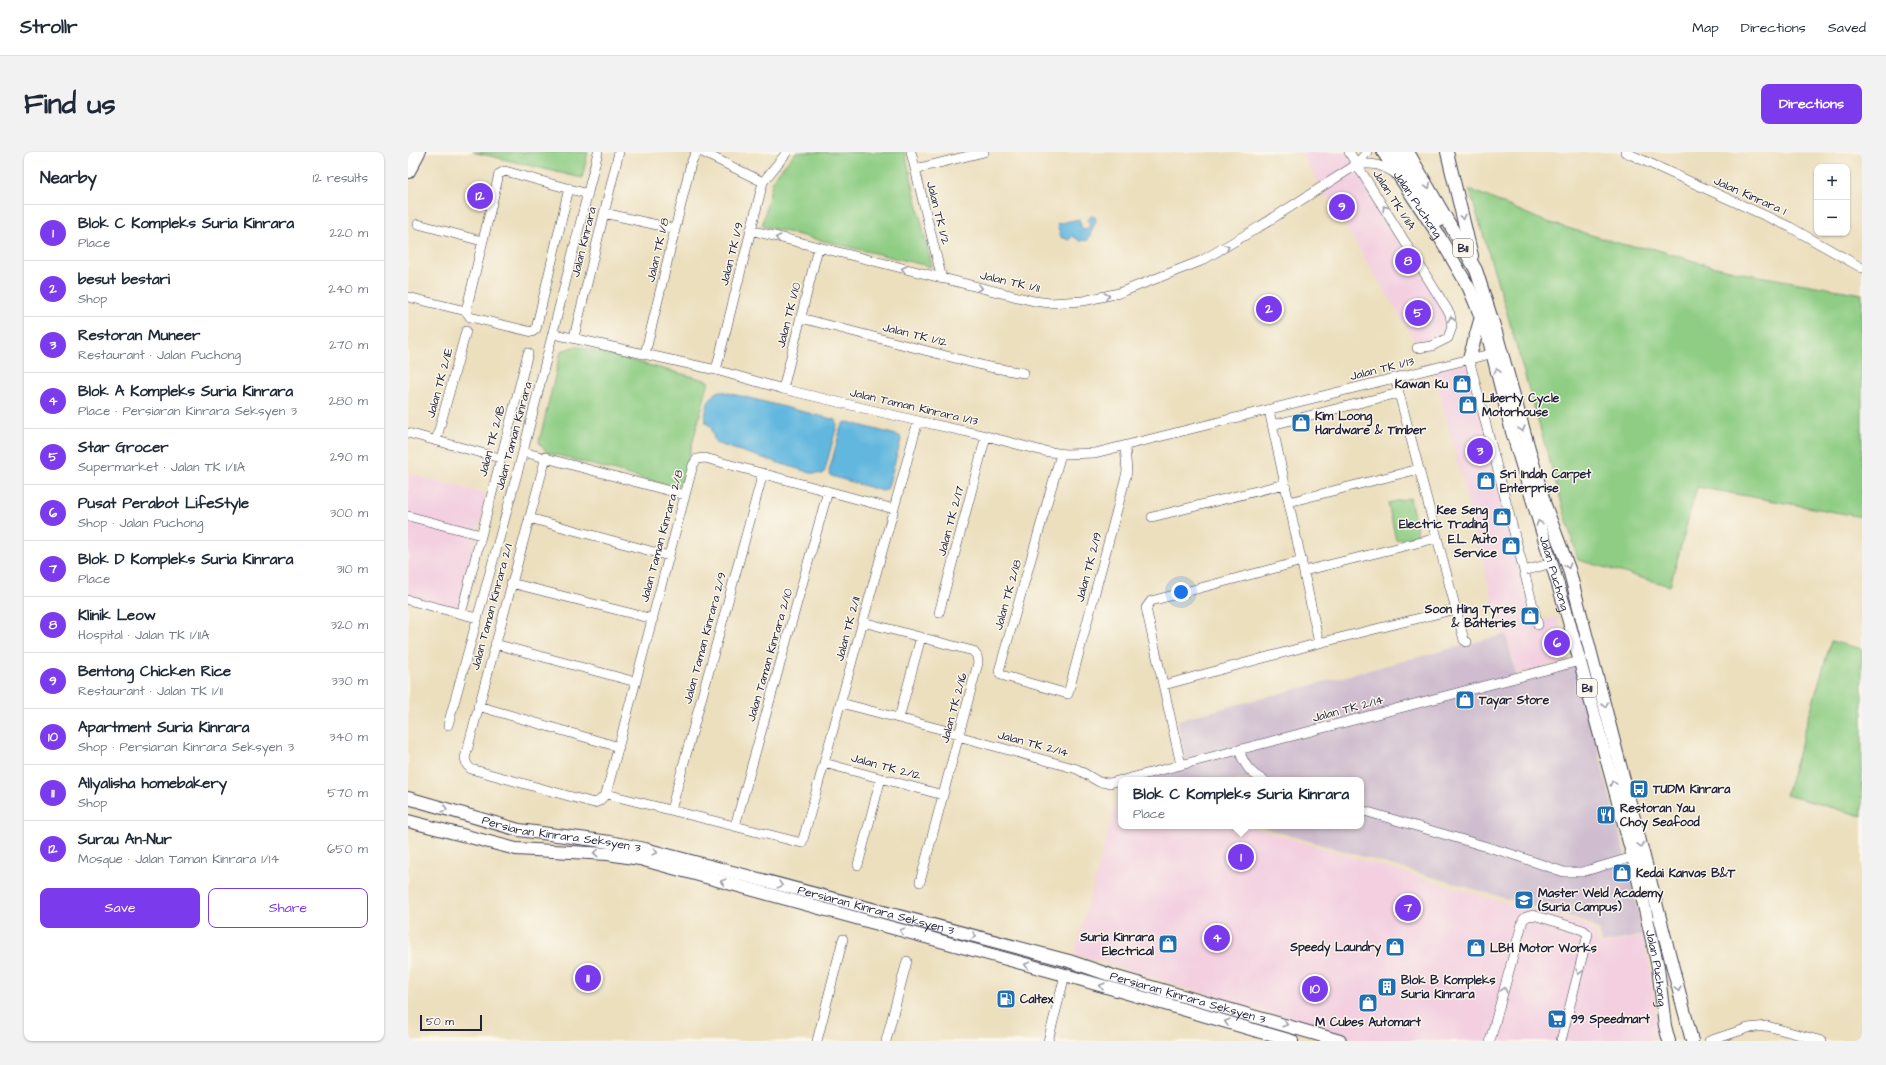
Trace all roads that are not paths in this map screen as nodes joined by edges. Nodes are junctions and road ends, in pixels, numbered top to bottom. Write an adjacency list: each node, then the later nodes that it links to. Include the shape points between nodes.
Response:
1 (418, 152): 18 (highway)
2 (598, 152): 22 (street, Jalan Taman Kinrara)
3 (618, 152): 23 (street, Jalan Kinrara)
4 (696, 152): 25 (street, Jalan TK 1/8)
5 (702, 152): 20 (street)
6 (786, 152): 20 (street, Jalan TK 1/9)
7 (911, 152): 17 (street, Jalan TK 1/2)
8 (984, 152): 17 (street)
9 (1349, 152): 16 (street, Jalan TK 1/11A)
10 (1367, 152): 16 (street)
11 (1384, 152): 19 (main road, Jalan Puchong / B11)
12 (1395, 152): 32 (main road, via 1444,228 1461,260)
13 (1408, 152): 30 (main road, Jalan Puchong / B11, one-way to 30)
14 (1447, 152): 30 (main road, one-way to 30)
15 (1625, 152): 29 (street, Jalan Kinrara 1, via 1790,227)
16 (1356, 165): 19 (street, via 1383,165); 31 (street, Jalan TK 1/11, one-way to 16, via 1034,302 1084,301 1124,292 1201,261); 40 (street, Jalan TK 1/11A, one-way to 16, via 1432,346 1448,338 1452,327 1450,314 1406,240)
17 (915, 169): 31 (street, Jalan TK 1/2)
18 (408, 171)
19 (1400, 177): 32 (main road, Jalan Puchong / B11)
20 (763, 182): 26 (street, Jalan TK 1/9)
21 (569, 188): 22 (street); 27 (street, via 506,171 499,174); 34 (street, via 536,329 532,332 470,317)
22 (588, 194): 38 (street, Jalan Taman Kinrara)
23 (604, 213): 25 (street); 39 (street, Jalan Kinrara)
24 (418, 224): 27 (street)
25 (675, 230): 43 (street, Jalan TK 1/8)
26 (750, 230): 28 (street, Jalan TK 1/11, one-way to 26); 45 (street, Jalan TK 1/9)
27 (482, 240): 34 (street)
28 (818, 248): 31 (street, Jalan TK 1/11, one-way to 28); 36 (street, Jalan TK 1/10)
29 (1862, 268)
30 (1476, 270): 41 (main road, Jalan Puchong / B11)
31 (942, 279)
32 (1469, 288): 35 (main road, Jalan Puchong / B11)
33 (408, 297): 34 (street)
34 (466, 311)
35 (1481, 317): 41 (main road, Jalan Puchong / B11); 44 (main road)
36 (801, 318): 46 (street, Jalan TK 1/12); 48 (street, Jalan TK 1/10)
37 (466, 331): 55 (street, Jalan TK 2/1E)
38 (554, 334): 39 (street, Jalan Taman Kinrara 1/13); 57 (street, Jalan Taman Kinrara)
39 (574, 337): 43 (street, Jalan Taman Kinrara 1/13)
40 (1416, 348)
41 (1497, 352): 44 (street, Jalan TK 1/13); 74 (main road, Jalan Puchong / B11, one-way to 41, via 1512,432); 122 (main road, Jalan Puchong / B11, one-way to 122, via 1545,505 1569,569)
42 (528, 353): 60 (street, Jalan TK 2/1B)
43 (645, 354): 45 (street, Jalan Taman Kinrara 1/13)
44 (1469, 359): 47 (street, Jalan TK 1/13); 76 (street)
45 (716, 370): 48 (street, Jalan Taman Kinrara 1/13)
46 (1024, 373)
47 (1395, 378): 49 (street); 50 (street, Jalan TK 1/13)
48 (784, 389): 51 (street, Jalan Taman Kinrara 1/13)
49 (1399, 393): 52 (street); 61 (street)
50 (1269, 410): 52 (street); 56 (street, Jalan Taman Kinrara 1/13)
51 (918, 421): 54 (street, Jalan Taman Kinrara 1/13); 67 (street, Jalan TK 2/11)
52 (1272, 425): 63 (street)
53 (408, 433): 55 (street)
54 (986, 436): 58 (street, Jalan Taman Kinrara 1/13); 80 (street, Jalan TK 2/17)
55 (436, 441): 60 (street)
56 (1125, 446): 58 (street, Jalan Taman Kinrara 1/13, via 1095,453); 93 (street, Jalan TK 2/19, via 1127,472)
57 (523, 452): 59 (street); 82 (street, Jalan Taman Kinrara)
58 (1061, 454): 93 (street, Jalan TK 2/18, via 998,670 1001,675)
59 (546, 457): 65 (street); 70 (street, Jalan Taman Kinrara 2/1)
60 (500, 458): 71 (street, Jalan TK 2/1B)
61 (1419, 469): 66 (street); 72 (street)
62 (763, 473): 64 (street, Jalan Taman Kinrara 2/8); 65 (street, Jalan Taman Kinrara 2/8, via 705,458 697,459 692,465); 110 (street, Jalan Taman Kinrara 2/9)
63 (1285, 484): 66 (street); 69 (street)
64 (828, 491): 67 (street, Jalan Taman Kinrara 2/8); 113 (street, Jalan Taman Kinrara 2/10)
65 (685, 496): 73 (street, Jalan Taman Kinrara 2/8)
66 (1289, 502): 75 (street)
67 (894, 510): 84 (street, Jalan TK 2/11)
68 (408, 516): 71 (street)
69 (1152, 517)
70 (529, 518): 73 (street); 77 (street, Jalan Taman Kinrara 2/1)
71 (481, 535): 81 (street, Jalan TK 2/1B)
72 (1437, 538): 75 (street); 79 (street)
73 (669, 556): 83 (street, Jalan Taman Kinrara 2/8)
74 (1552, 563): 76 (street); 90 (main road, Jalan Puchong / B11)
75 (1303, 566): 88 (street); 92 (street, via 1151,601 1146,608)
76 (1524, 570): 85 (street)
77 (511, 583): 83 (street); 89 (street, Jalan Taman Kinrara 2/1)
78 (408, 600): 81 (street)
79 (1456, 609): 87 (street, via 1464,640); 88 (street)
80 (939, 613)
81 (461, 614): 82 (street)
82 (477, 618): 97 (street, Jalan Taman Kinrara)
83 (653, 619): 91 (street, Jalan Taman Kinrara 2/8)
84 (863, 622): 86 (street, Jalan TK 2/16); 94 (street, Jalan TK 2/11)
85 (1538, 625)
86 (921, 637): 96 (street); 98 (street, Jalan TK 2/16, via 973,651 977,656 978,663)
87 (1467, 642)
88 (1319, 643): 92 (street)
89 (495, 644): 91 (street); 95 (street, Jalan Taman Kinrara 2/1)
90 (1580, 661): 100 (street, Jalan TK 2/14); 114 (main road, Jalan Puchong / B11, one-way to 90)
91 (636, 682): 99 (street, Jalan Taman Kinrara 2/8)
92 (1164, 685): 102 (street)
93 (1068, 694)
94 (840, 703): 96 (street, Jalan TK 2/14); 101 (street, Jalan TK 2/11)
95 (478, 706): 99 (street); 107 (street, Jalan Taman Kinrara 2/1, via 465,758 471,769 594,803)
96 (899, 718): 98 (street, Jalan TK 2/14)
97 (448, 725)
98 (959, 735): 106 (street, Jalan TK 2/14, via 1077,769 1099,782); 108 (street, Jalan TK 2/16)
99 (619, 748): 107 (street, Jalan Taman Kinrara 2/8)
100 (1239, 750): 102 (street, Jalan TK 2/14); 104 (street, via 1244,764)
101 (824, 763): 105 (street, Jalan TK 2/12); 113 (street, Jalan TK 2/11, via 802,843)
102 (1181, 765): 103 (street, Jalan TK 2/14)
103 (1134, 777)
104 (1256, 777)
105 (881, 778): 108 (street, Jalan TK 2/12); 115 (street)
106 (1118, 781)
107 (606, 794): 110 (street)
108 (943, 795): 116 (street, Jalan TK 2/16)
109 (408, 798): 118 (main road, Persiaran Kinrara Seksyen 3, one-way to 118, via 519,830 645,849)
110 (670, 810): 113 (street)
111 (1364, 811): 114 (street, via 1564,872 1582,872)
112 (408, 821): 120 (main road, Persiaran Kinrara Seksyen 3, one-way to 112, via 640,859 608,854 516,849)
113 (735, 826)
114 (1633, 857): 123 (main road, Jalan Puchong / B11, via 1658,967)
115 (858, 866)
116 (920, 882)
117 (843, 939): 124 (street)
118 (1005, 944): 120 (main road, via 1051,961 1062,969); 121 (main road, Persiaran Kinrara Seksyen 3)
119 (907, 961): 125 (street)
120 (1065, 975): 121 (main road, via 1076,969); 126 (street); 127 (main road, Persiaran Kinrara Seksyen 3, one-way to 120)
121 (1113, 976): 128 (main road, Persiaran Kinrara Seksyen 3, one-way to 128)
122 (1684, 1013): 133 (main road); 134 (main road, Jalan Puchong / B11)
123 (1665, 1026): 131 (main road); 132 (main road, Jalan Puchong / B11)
124 (817, 1041)
125 (886, 1041)
126 (1048, 1041)
127 (1292, 1041)
128 (1340, 1041)
129 (1490, 1041): 130 (street, one-way to 130, via 1523,920 1533,915 1583,930 1588,934)
130 (1561, 1041)
131 (1665, 1041)
132 (1669, 1041)
133 (1683, 1041)
134 (1692, 1041)
135 (1710, 1041): 136 (street, via 1748,1028 1767,1026)
136 (1822, 1041)

